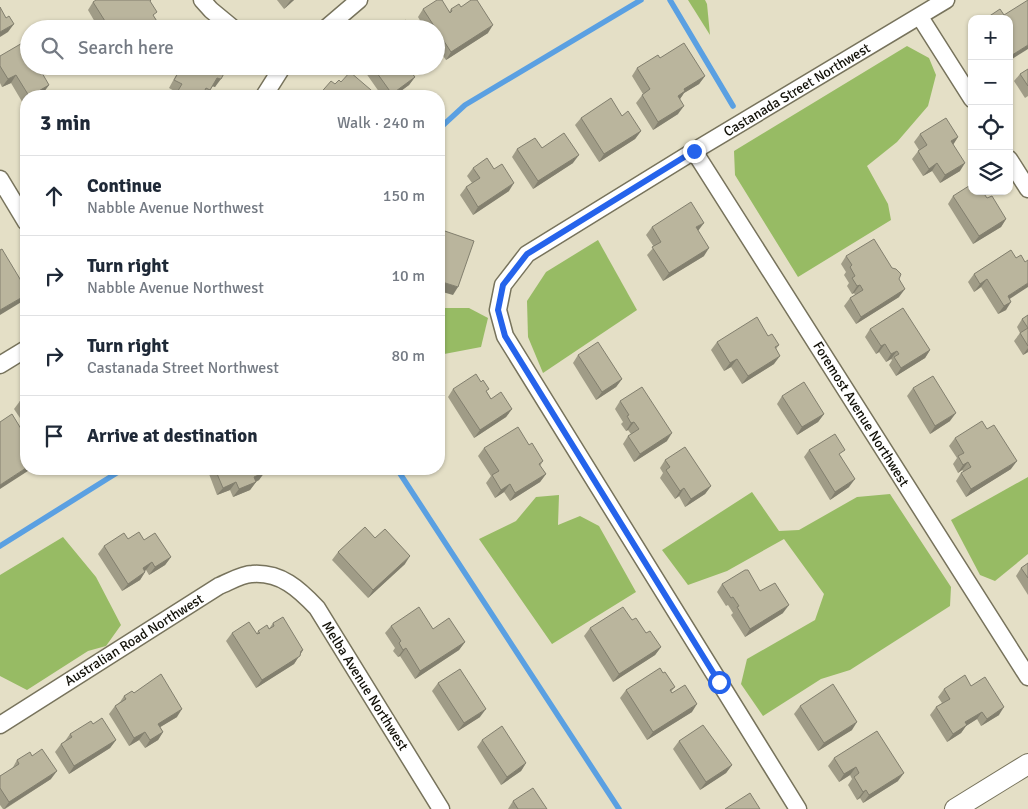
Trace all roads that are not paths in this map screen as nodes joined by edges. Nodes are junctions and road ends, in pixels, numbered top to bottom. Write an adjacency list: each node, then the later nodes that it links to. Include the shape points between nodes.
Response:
1 (202, 0): 5 (street)
2 (360, 0): 6 (street)
3 (946, 0): 4 (street, Castanada Street Northwest)
4 (920, 16): 9 (street); 10 (street, Castanada Street Northwest)
5 (223, 20)
6 (336, 20)
7 (277, 75): 8 (street)
8 (268, 90)
9 (968, 94)
10 (694, 151): 18 (street, Foremost Avenue Northwest); 22 (street, Castanada Street Northwest, via 527,254 503,285 498,310 505,336)
11 (1013, 165): 13 (street)
12 (0, 179): 14 (street)
13 (1028, 188)
14 (20, 212)
15 (20, 353): 16 (street)
16 (0, 365)
17 (274, 576): 19 (street, Australian Road Northwest, via 251,574 219,586); 21 (street, Melba Avenue Northwest, via 299,589 317,608)
18 (1028, 677)
19 (0, 725)
20 (1028, 764): 23 (street)
21 (441, 809)
22 (798, 809)
23 (955, 809)

